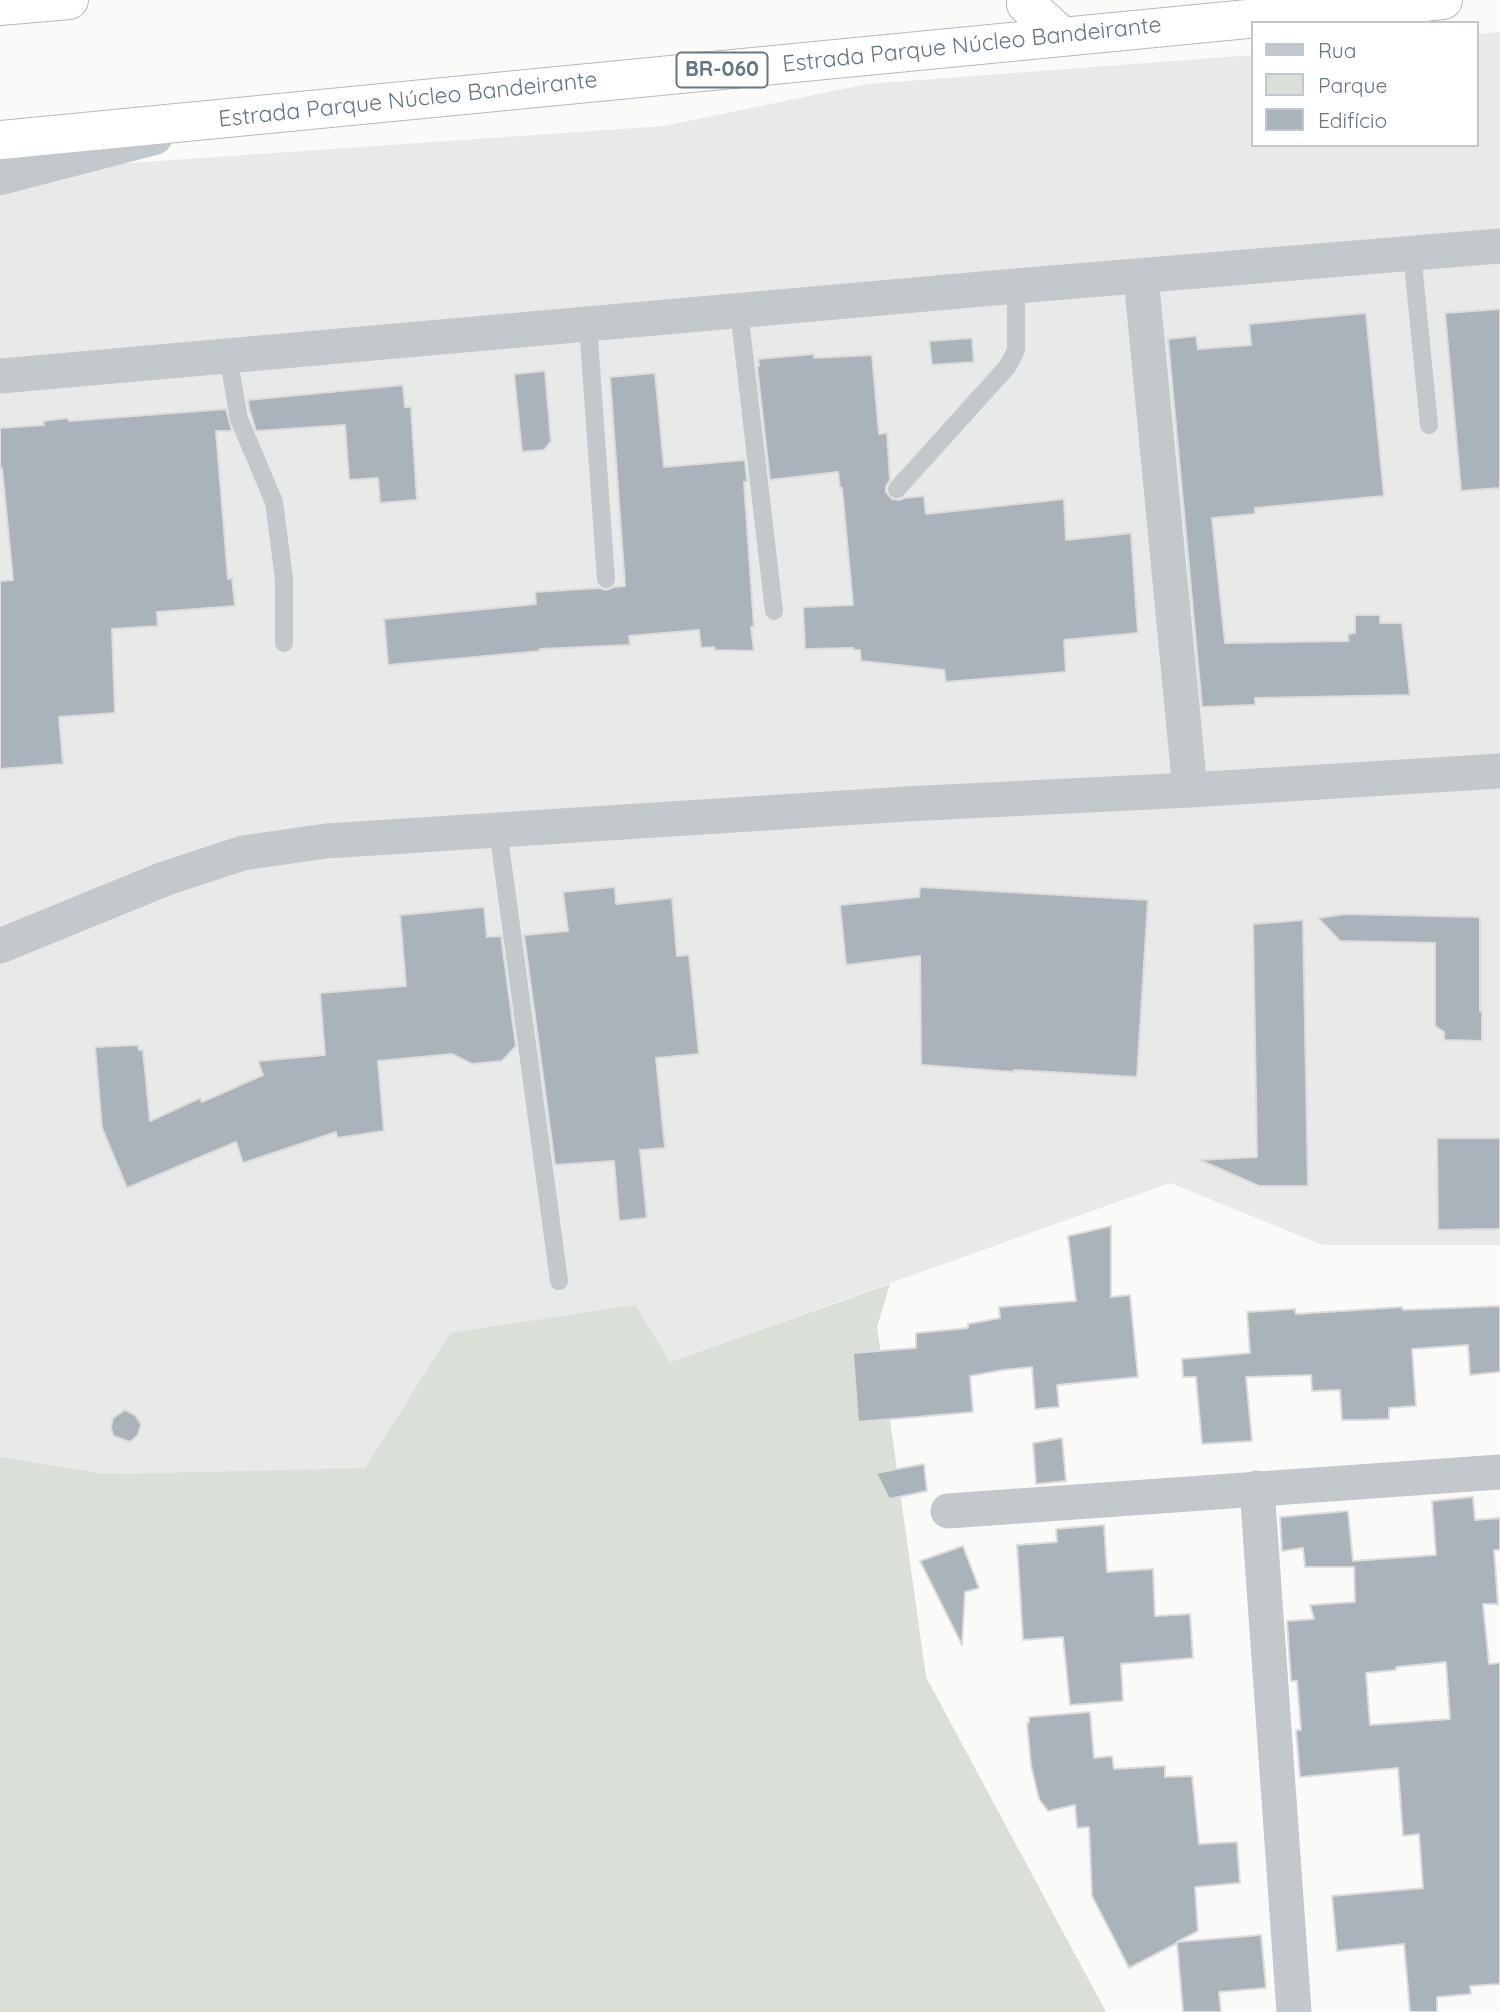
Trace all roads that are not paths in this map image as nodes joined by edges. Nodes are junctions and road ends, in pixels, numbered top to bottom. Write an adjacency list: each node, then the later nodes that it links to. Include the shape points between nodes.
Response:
1 (69, 0): 4 (highway)
2 (1026, 0): 5 (highway)
3 (1443, 0): 5 (highway, Estrada Parque Núcleo Bandeirante / BR-060)
4 (0, 6)
5 (1063, 37): 6 (highway, Estrada Parque Núcleo Bandeirante / BR-060)
6 (225, 118): 7 (highway, Estrada Parque Núcleo Bandeirante / BR-060); 8 (street)
7 (0, 140)
8 (0, 176)
9 (1500, 246): 10 (street)
10 (1412, 253): 11 (street); 17 (lane)
11 (1141, 277): 12 (street); 23 (street)
12 (1016, 286): 13 (street); 18 (lane, via 1016,350 1008,366)
13 (739, 312): 14 (street); 20 (lane)
14 (589, 325): 15 (street); 19 (lane)
15 (228, 356): 16 (street); 21 (lane, via 239,419 274,502 284,579)
16 (0, 376)
17 (1429, 425)
18 (897, 489)
19 (606, 579)
20 (774, 611)
21 (284, 643)
22 (1500, 771): 23 (street)
23 (1190, 790): 24 (street)
24 (498, 830): 25 (street, via 326,841 243,853 164,878); 26 (lane)
25 (0, 946)
26 (559, 1281)
27 (1500, 1472): 28 (street)
28 (1257, 1488): 29 (street); 30 (street)
29 (948, 1511)
30 (1294, 2012)

